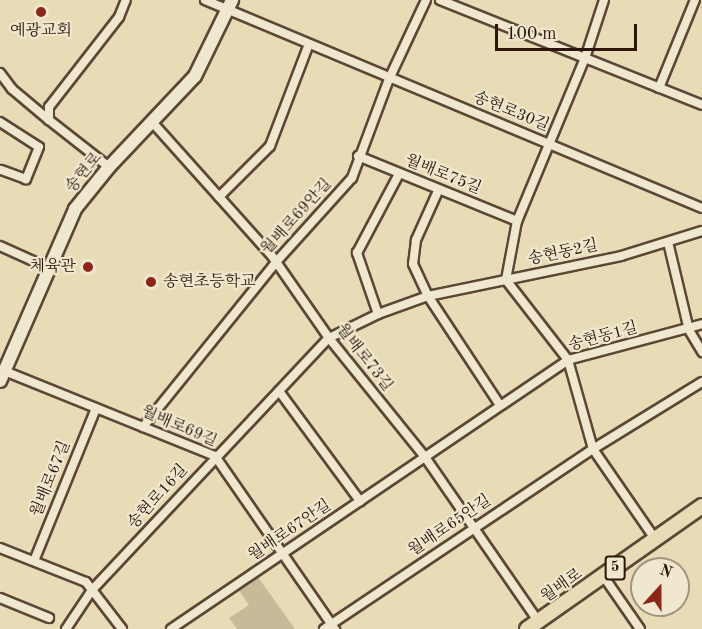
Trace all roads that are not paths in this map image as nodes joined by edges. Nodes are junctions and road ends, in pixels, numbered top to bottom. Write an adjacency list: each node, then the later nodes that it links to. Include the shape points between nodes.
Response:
1 (126, 0): 14 (street, via 119,17 49,107)
2 (205, 0): 7 (street)
3 (426, 0): 11 (street, 월배로69안길)
4 (440, 0): 9 (street)
5 (604, 0): 9 (street)
6 (695, 0): 12 (street)
7 (230, 5): 8 (street, 송현로30길); 16 (main road, 송현로, via 195,76)
8 (309, 44): 11 (street, 송현로30길); 23 (street, via 270,146)
9 (585, 58): 12 (street); 17 (street)
10 (0, 73): 14 (street, via 12,89)
11 (389, 79): 17 (street, 송현로30길); 18 (street, 월배로69안길)
12 (659, 88): 13 (street)
13 (702, 105)
14 (49, 120): 19 (street)
15 (0, 122): 20 (street, via 39,147 26,178)
16 (153, 123): 19 (main road, 송현로); 23 (street, 월배로73길)
17 (550, 144): 24 (street, 송현로30길); 25 (street)
18 (358, 156): 21 (street, 월배로75길); 29 (street, 월배로69안길, via 352,178)
19 (109, 167): 30 (main road, 송현로, via 75,209)
20 (0, 170)
21 (399, 174): 22 (street, 월배로75길); 33 (street, via 357,253)
22 (438, 190): 25 (street, 월배로75길); 32 (street, via 416,240 413,264)
23 (219, 197): 29 (street, 월배로73길)
24 (702, 208)
25 (517, 220): 31 (street)
26 (702, 231): 27 (street, 송현동2길)
27 (668, 242): 31 (street, 송현동2길); 35 (street)
28 (0, 246): 30 (street)
29 (276, 262): 36 (street, 월배로73길); 44 (street, 월배로69안길)
30 (49, 268): 39 (main road, 송현로)
31 (506, 280): 32 (street, 송현동2길); 38 (street)
32 (428, 296): 33 (street, 송현동2길); 42 (street)
33 (378, 314): 36 (street, 송현동2길)
34 (702, 324): 35 (street, 송현동1길)
35 (689, 330): 37 (street); 38 (street, 송현동1길)
36 (329, 338): 41 (street, 송현로16길); 47 (street, 월배로73길)
37 (702, 352)
38 (568, 360): 42 (street, 송현동1길); 45 (street)
39 (1, 374): 43 (street, 월배로69길)
40 (702, 381): 45 (street)
41 (279, 391): 46 (street, 송현로16길); 48 (street)
42 (500, 405): 47 (street, 송현동1길)
43 (96, 408): 44 (street, 월배로69길); 54 (street, 월배로67길)
44 (143, 427): 46 (street, 월배로69길)
45 (593, 449): 50 (street, 월배로65안길); 51 (street)
46 (215, 456): 53 (street, 월배로69길); 56 (street, 송현로16길)
47 (425, 457): 48 (street, 월배로67안길); 50 (street, 월배로73길)
48 (360, 501): 53 (street, 월배로67안길)
49 (702, 506): 51 (main road, 월배로 / 5)
50 (473, 528): 59 (street, 월배로73길); 60 (street, 월배로65안길)
51 (655, 539): 55 (main road, 월배로 / 5)
52 (0, 548): 54 (street)
53 (283, 554): 60 (street, 월배로69길); 63 (street, 월배로67안길)
54 (34, 561): 56 (street, via 86,582)
55 (604, 577): 59 (main road, 월배로 / 5); 64 (street)
56 (92, 590): 61 (street, 송현로16길); 62 (street)
57 (0, 598): 58 (street)
58 (49, 618)
59 (533, 625)
60 (330, 627)
61 (66, 629)
62 (122, 629)
63 (171, 629)
64 (640, 629)

